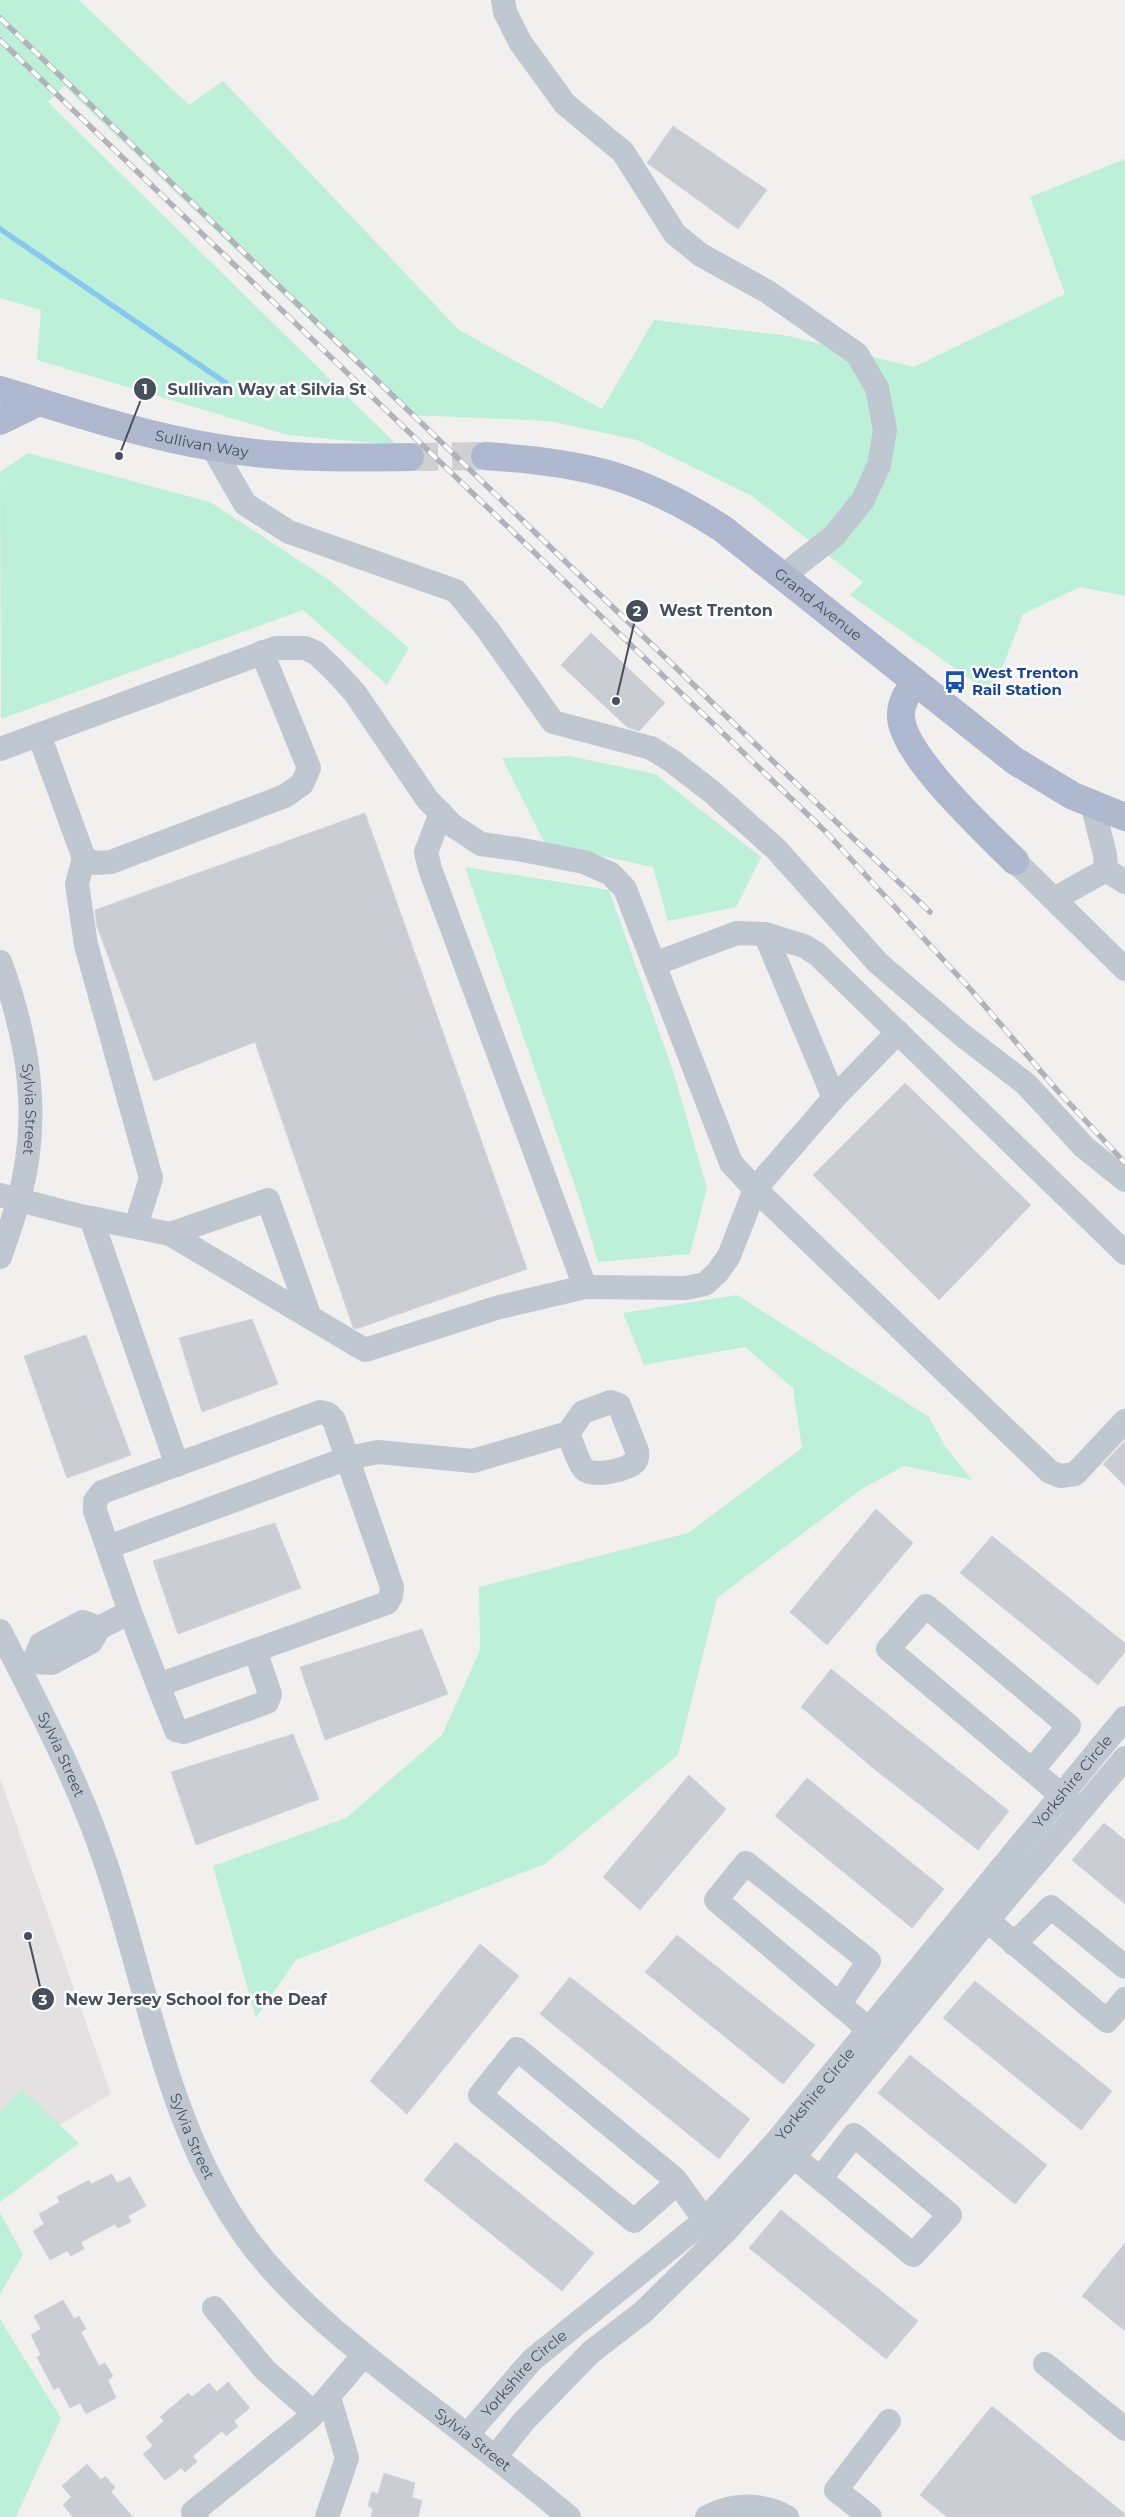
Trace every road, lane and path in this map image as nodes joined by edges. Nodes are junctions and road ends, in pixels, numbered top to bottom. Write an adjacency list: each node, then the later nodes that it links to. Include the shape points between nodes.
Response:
1 (503, 0): 8 (street, via 505,12 520,42 565,104 623,152 675,234 701,255 768,292 857,354 877,388 886,430 879,465 862,500 834,536)
2 (0, 390): 3 (main road, Sullivan Way)
3 (39, 402): 4 (main road); 5 (main road, Sullivan Way)
4 (0, 421)
5 (213, 448): 7 (main road, Sullivan Way, via 319,458); 26 (street, via 245,504 289,532 456,591 488,630 553,722 651,748 712,792 776,849 878,963 1026,1084 1084,1147)
6 (485, 456): 8 (main road, Grand Avenue, via 559,462 605,472 648,487 723,529)
7 (410, 457)
8 (783, 576): 10 (main road, Grand Avenue)
9 (262, 652): 11 (street); 14 (street, via 287,646 316,652 355,693 427,798); 16 (street, via 309,768 302,784 285,796 111,862 96,863)
10 (915, 682): 13 (main road, Grand Avenue, via 1015,762 1072,796); 17 (main road, via 902,706 904,732 958,806)
11 (39, 735): 12 (street); 16 (street)
12 (0, 749)
13 (1092, 804): 15 (main road, Grand Avenue); 18 (street, via 1105,854)
14 (441, 813): 22 (street, via 452,825 481,844 584,862 611,874 625,889); 34 (street, via 426,852 430,869)
15 (1125, 817)
16 (84, 858): 30 (street, via 77,884 86,945 151,1178)
17 (1015, 861): 19 (street)
18 (1116, 876): 19 (street)
19 (1054, 899): 23 (street)
20 (765, 934): 22 (street, via 737,933); 24 (street, via 804,946 817,954); 25 (street)
21 (0, 962): 28 (street, Sylvia Street, via 23,1032 30,1080 28,1144)
22 (654, 964): 27 (street, via 731,1163)
23 (1125, 968)
24 (898, 1032): 25 (street); 32 (street)
25 (834, 1098): 27 (street)
26 (1125, 1180)
27 (755, 1189): 34 (street, via 729,1256 705,1284 686,1288); 36 (street, via 1050,1472 1061,1476 1075,1474)
28 (9, 1198): 29 (street); 33 (street, Sylvia Street)
29 (90, 1218): 30 (street); 39 (street)
30 (136, 1226): 31 (street)
31 (170, 1234): 35 (street); 35 (street, via 268,1200)
32 (1125, 1253)
33 (0, 1257)
34 (584, 1287): 35 (street, via 496,1308 365,1350)
35 (310, 1317)
36 (1125, 1421)
37 (568, 1433): 38 (street, via 473,1461 378,1452)
38 (348, 1458): 39 (street, via 334,1420 320,1412); 40 (street); 43 (street, via 392,1587 392,1596 387,1603)
39 (177, 1465): 40 (street, via 102,1492 96,1501 95,1512)
40 (108, 1548): 41 (street)
41 (130, 1612): 44 (street, via 100,1628 83,1622 41,1644); 45 (street)
42 (0, 1631): 44 (street, Sylvia Street)
43 (255, 1650): 45 (street); 45 (street, via 270,1694 267,1702 184,1732 176,1730)
44 (26, 1665): 65 (street, Sylvia Street, via 107,1866 173,2093 206,2172 251,2243 287,2287 327,2326)
45 (158, 1685)
46 (1125, 1718): 49 (street, Yorkshire Circle)
47 (1125, 1758): 50 (street, Yorkshire Circle)
48 (1032, 1770): 48 (street, via 888,1649 926,1606 1069,1726); 49 (street)
49 (1060, 1795): 50 (street); 51 (street, Yorkshire Circle)
50 (1080, 1811): 52 (street, Yorkshire Circle)
51 (970, 1906): 52 (street); 57 (street, Yorkshire Circle)
52 (987, 1921): 53 (street); 58 (street, Yorkshire Circle)
53 (1014, 1944): 54 (street, via 1051,1907); 55 (street, via 1107,2022)
54 (1125, 1967)
55 (1125, 2000)
56 (840, 2003): 56 (street, via 716,1900 746,1863 869,1961); 57 (street)
57 (867, 2028): 58 (street); 59 (street, Yorkshire Circle)
58 (886, 2044): 60 (street, Yorkshire Circle)
59 (776, 2142): 60 (street); 63 (street, Yorkshire Circle)
60 (794, 2157): 61 (street); 63 (street, Yorkshire Circle)
61 (821, 2178): 61 (street, via 913,2255 950,2215 854,2135)
62 (677, 2183): 62 (street, via 517,2048 480,2095 634,2221); 63 (street)
63 (711, 2230): 70 (street, Yorkshire Circle, via 532,2360); 71 (street, Yorkshire Circle, via 642,2313 591,2352 524,2421)
64 (214, 2308): 67 (street, via 265,2370)
65 (364, 2355): 67 (street); 70 (street, Sylvia Street)
66 (1045, 2364): 69 (street)
67 (322, 2405): 72 (street, via 193,2512); 73 (street, via 348,2458)
68 (889, 2422): 77 (street, via 836,2490)
69 (1125, 2429)
70 (467, 2435): 71 (street, Sylvia Street)
71 (495, 2457): 74 (street, Sylvia Street)
72 (198, 2517)
73 (327, 2517)
74 (569, 2517)
75 (707, 2517): 76 (street, via 719,2510 759,2506)
76 (787, 2517)
77 (870, 2517)

